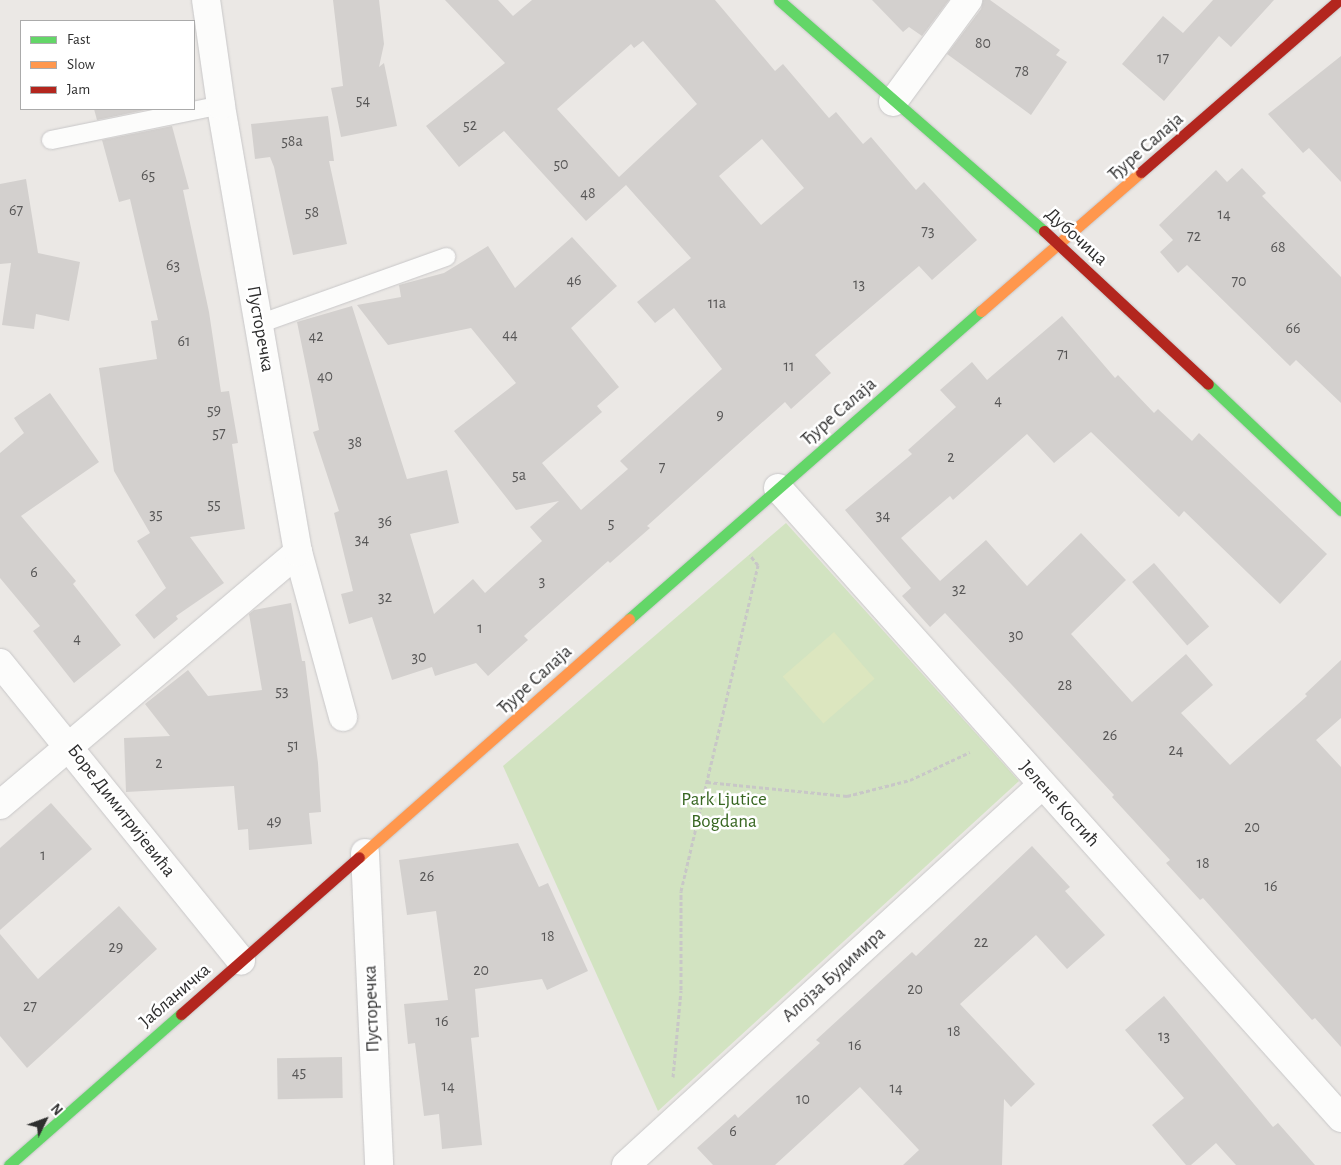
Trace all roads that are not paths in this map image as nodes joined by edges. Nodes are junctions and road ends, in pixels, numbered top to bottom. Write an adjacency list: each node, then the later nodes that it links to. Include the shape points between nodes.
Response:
1 (206, 0): 6 (street, Пусторечка)
2 (779, 0): 5 (street, Дубочица)
3 (968, 0): 5 (street)
4 (1339, 0): 8 (street, Ђуре Салаја)
5 (893, 102): 8 (street, Дубочица)
6 (221, 105): 7 (lane); 10 (street, Пусторечка)
7 (50, 140)
8 (1060, 245): 11 (street, Ђуре Салаја); 12 (street, Дубочица)
9 (446, 257): 10 (lane)
10 (259, 324): 13 (street, Пусторечка)
11 (778, 488): 17 (street, Јелене Костић); 19 (street, Ђуре Салаја)
12 (1341, 510)
13 (298, 552): 15 (street, Пусторечка); 16 (street)
14 (0, 662): 16 (street, Боре Димитријевића)
15 (343, 717)
16 (69, 745): 18 (street); 20 (street, Боре Димитријевића)
17 (1042, 785): 21 (street, Јелене Костић); 24 (street, Алојза Будимира)
18 (0, 805)
19 (365, 853): 20 (street, Јабланичка); 23 (street, Пусторечка)
20 (241, 962): 22 (street, Јабланичка)
21 (1341, 1118)
22 (9, 1165)
23 (379, 1165)
24 (626, 1165)

